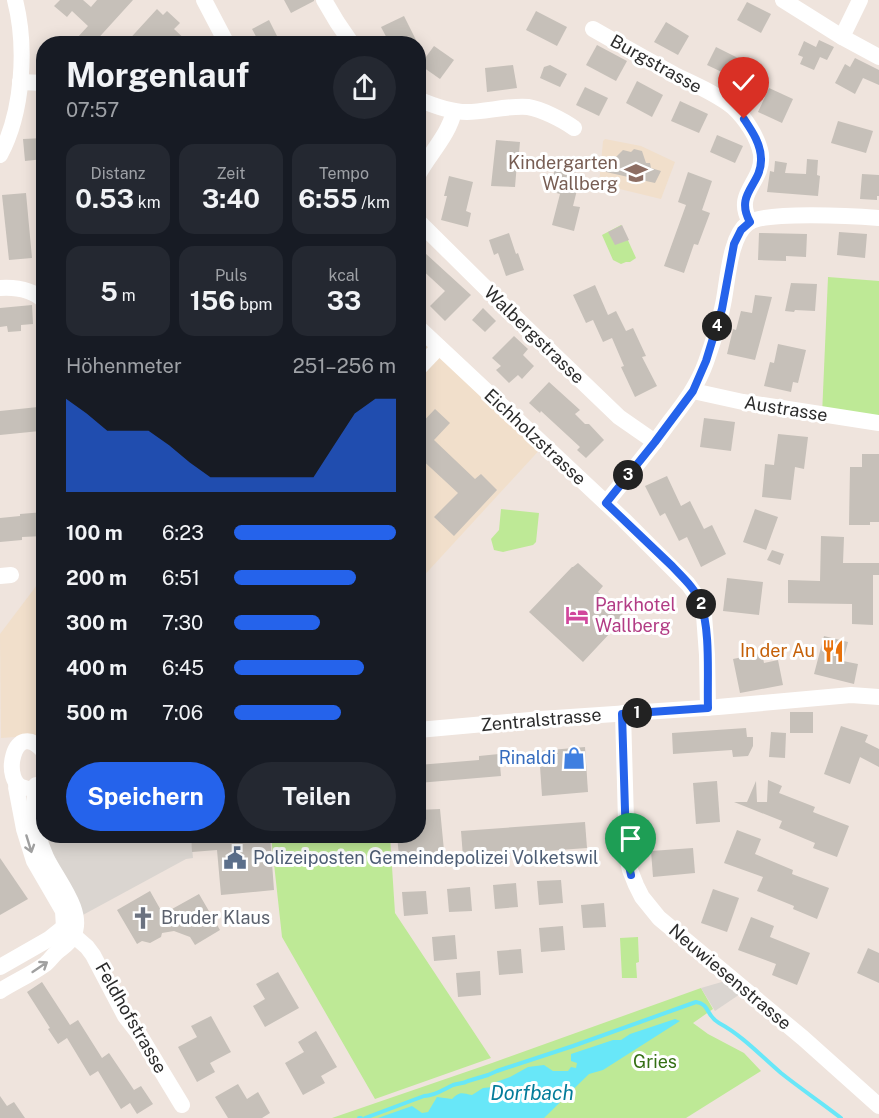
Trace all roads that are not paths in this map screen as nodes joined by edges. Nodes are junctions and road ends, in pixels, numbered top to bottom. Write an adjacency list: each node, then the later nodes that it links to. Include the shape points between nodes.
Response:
1 (15, 0): 11 (street)
2 (204, 0): 7 (street)
3 (324, 0): 8 (street)
4 (783, 0): 9 (street)
5 (860, 0): 9 (street)
6 (593, 29): 19 (street, Burgstrasse, via 724,100 744,119 757,140 761,159 759,174 745,200)
7 (223, 36)
8 (347, 36)
9 (842, 37): 10 (street)
10 (879, 57)
11 (20, 82): 12 (street); 16 (street, via 12,126)
12 (36, 83)
13 (426, 102): 14 (street)
14 (454, 111): 15 (street, via 526,106); 17 (street)
15 (574, 128)
16 (0, 155)
17 (426, 163)
18 (879, 218): 19 (street, via 771,217)
19 (750, 222): 26 (street, via 734,244 722,309)
20 (426, 229): 28 (street, Walbergstrasse, via 619,417)
21 (0, 288): 22 (street, via 25,289)
22 (36, 295)
23 (426, 335): 24 (street, Eichholzstrasse)
24 (439, 347): 25 (street); 29 (street, Eichholzstrasse)
25 (426, 361)
26 (693, 391): 27 (street, Austrasse); 28 (street)
27 (879, 423)
28 (655, 442): 29 (street)
29 (606, 503): 31 (street, Eichholzstrasse, via 681,576 700,601 706,632)
30 (879, 697): 31 (street, Zentralstrasse, via 851,695)
31 (708, 708): 32 (street, Zentralstrasse)
32 (622, 714): 33 (street, Zentralstrasse); 45 (street, Neuwiesenstrasse, via 627,857 642,897 659,918)
33 (426, 729)
34 (36, 745): 35 (street, via 14,744)
35 (1, 757): 36 (street, Feldhofstrasse)
36 (7, 782): 37 (street, via 23,788); 41 (street, Feldhofstrasse, one-way to 41, via 34,861 63,911)
37 (36, 783)
38 (36, 795): 39 (street)
39 (36, 825)
40 (41, 843): 41 (street, via 75,910 77,923)
41 (69, 931): 42 (street); 43 (street, one-way to 41, via 65,947); 44 (street, Feldhofstrasse, via 93,955 125,1016)
42 (0, 968)
43 (0, 991)
44 (182, 1105)
45 (879, 1106)

